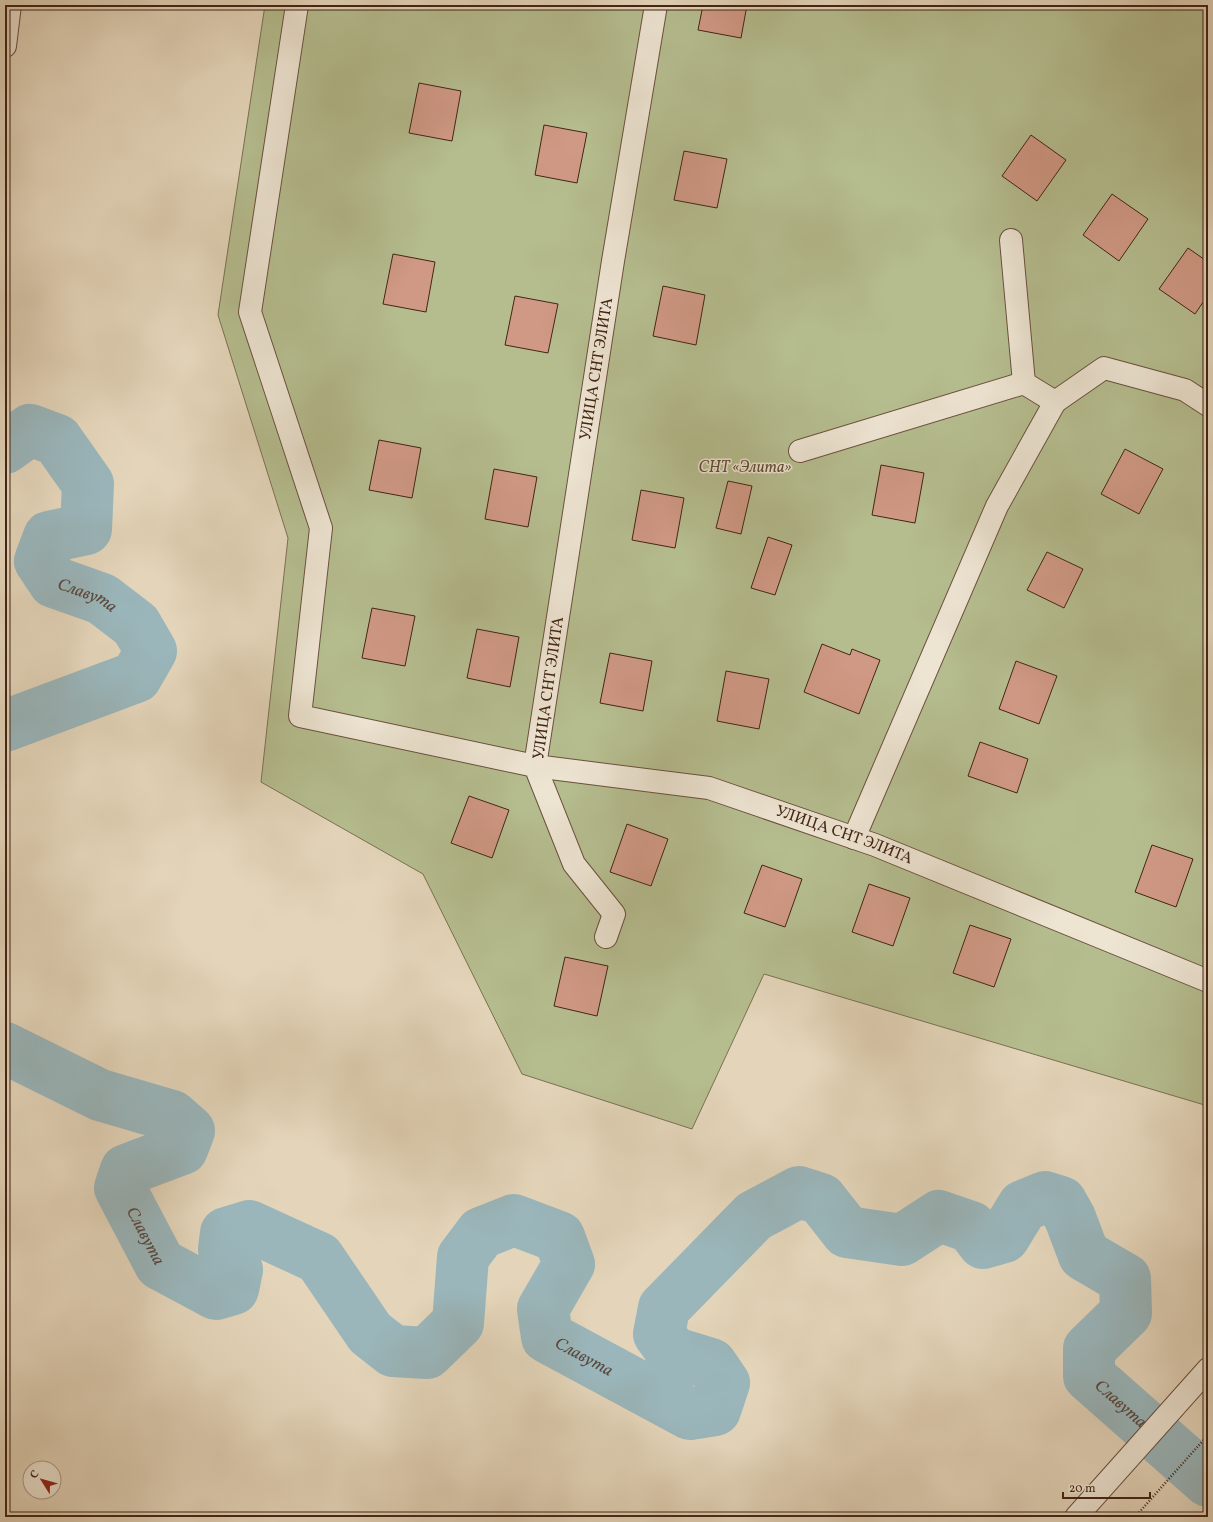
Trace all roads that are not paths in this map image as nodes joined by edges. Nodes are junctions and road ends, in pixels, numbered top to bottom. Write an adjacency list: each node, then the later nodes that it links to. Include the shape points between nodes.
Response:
1 (10, 5): 4 (street)
2 (297, 5): 10 (street, via 250,312 321,528 300,716)
3 (656, 5): 10 (street, УЛИЦА СНТ ЭЛИТА, via 613,261)
4 (5, 46)
5 (1011, 240): 6 (street)
6 (1024, 383): 7 (street); 9 (street)
7 (1055, 402): 8 (street, via 1104,368 1185,390); 11 (street, via 997,506)
8 (1208, 405)
9 (800, 452)
10 (535, 766): 11 (street, УЛИЦА СНТ ЭЛИТА, via 709,788); 12 (street, via 574,864 614,914)
11 (854, 838): 13 (street, УЛИЦА СНТ ЭЛИТА)
12 (606, 937)
13 (1208, 981)
14 (1208, 1369): 15 (street)
15 (1076, 1517)

